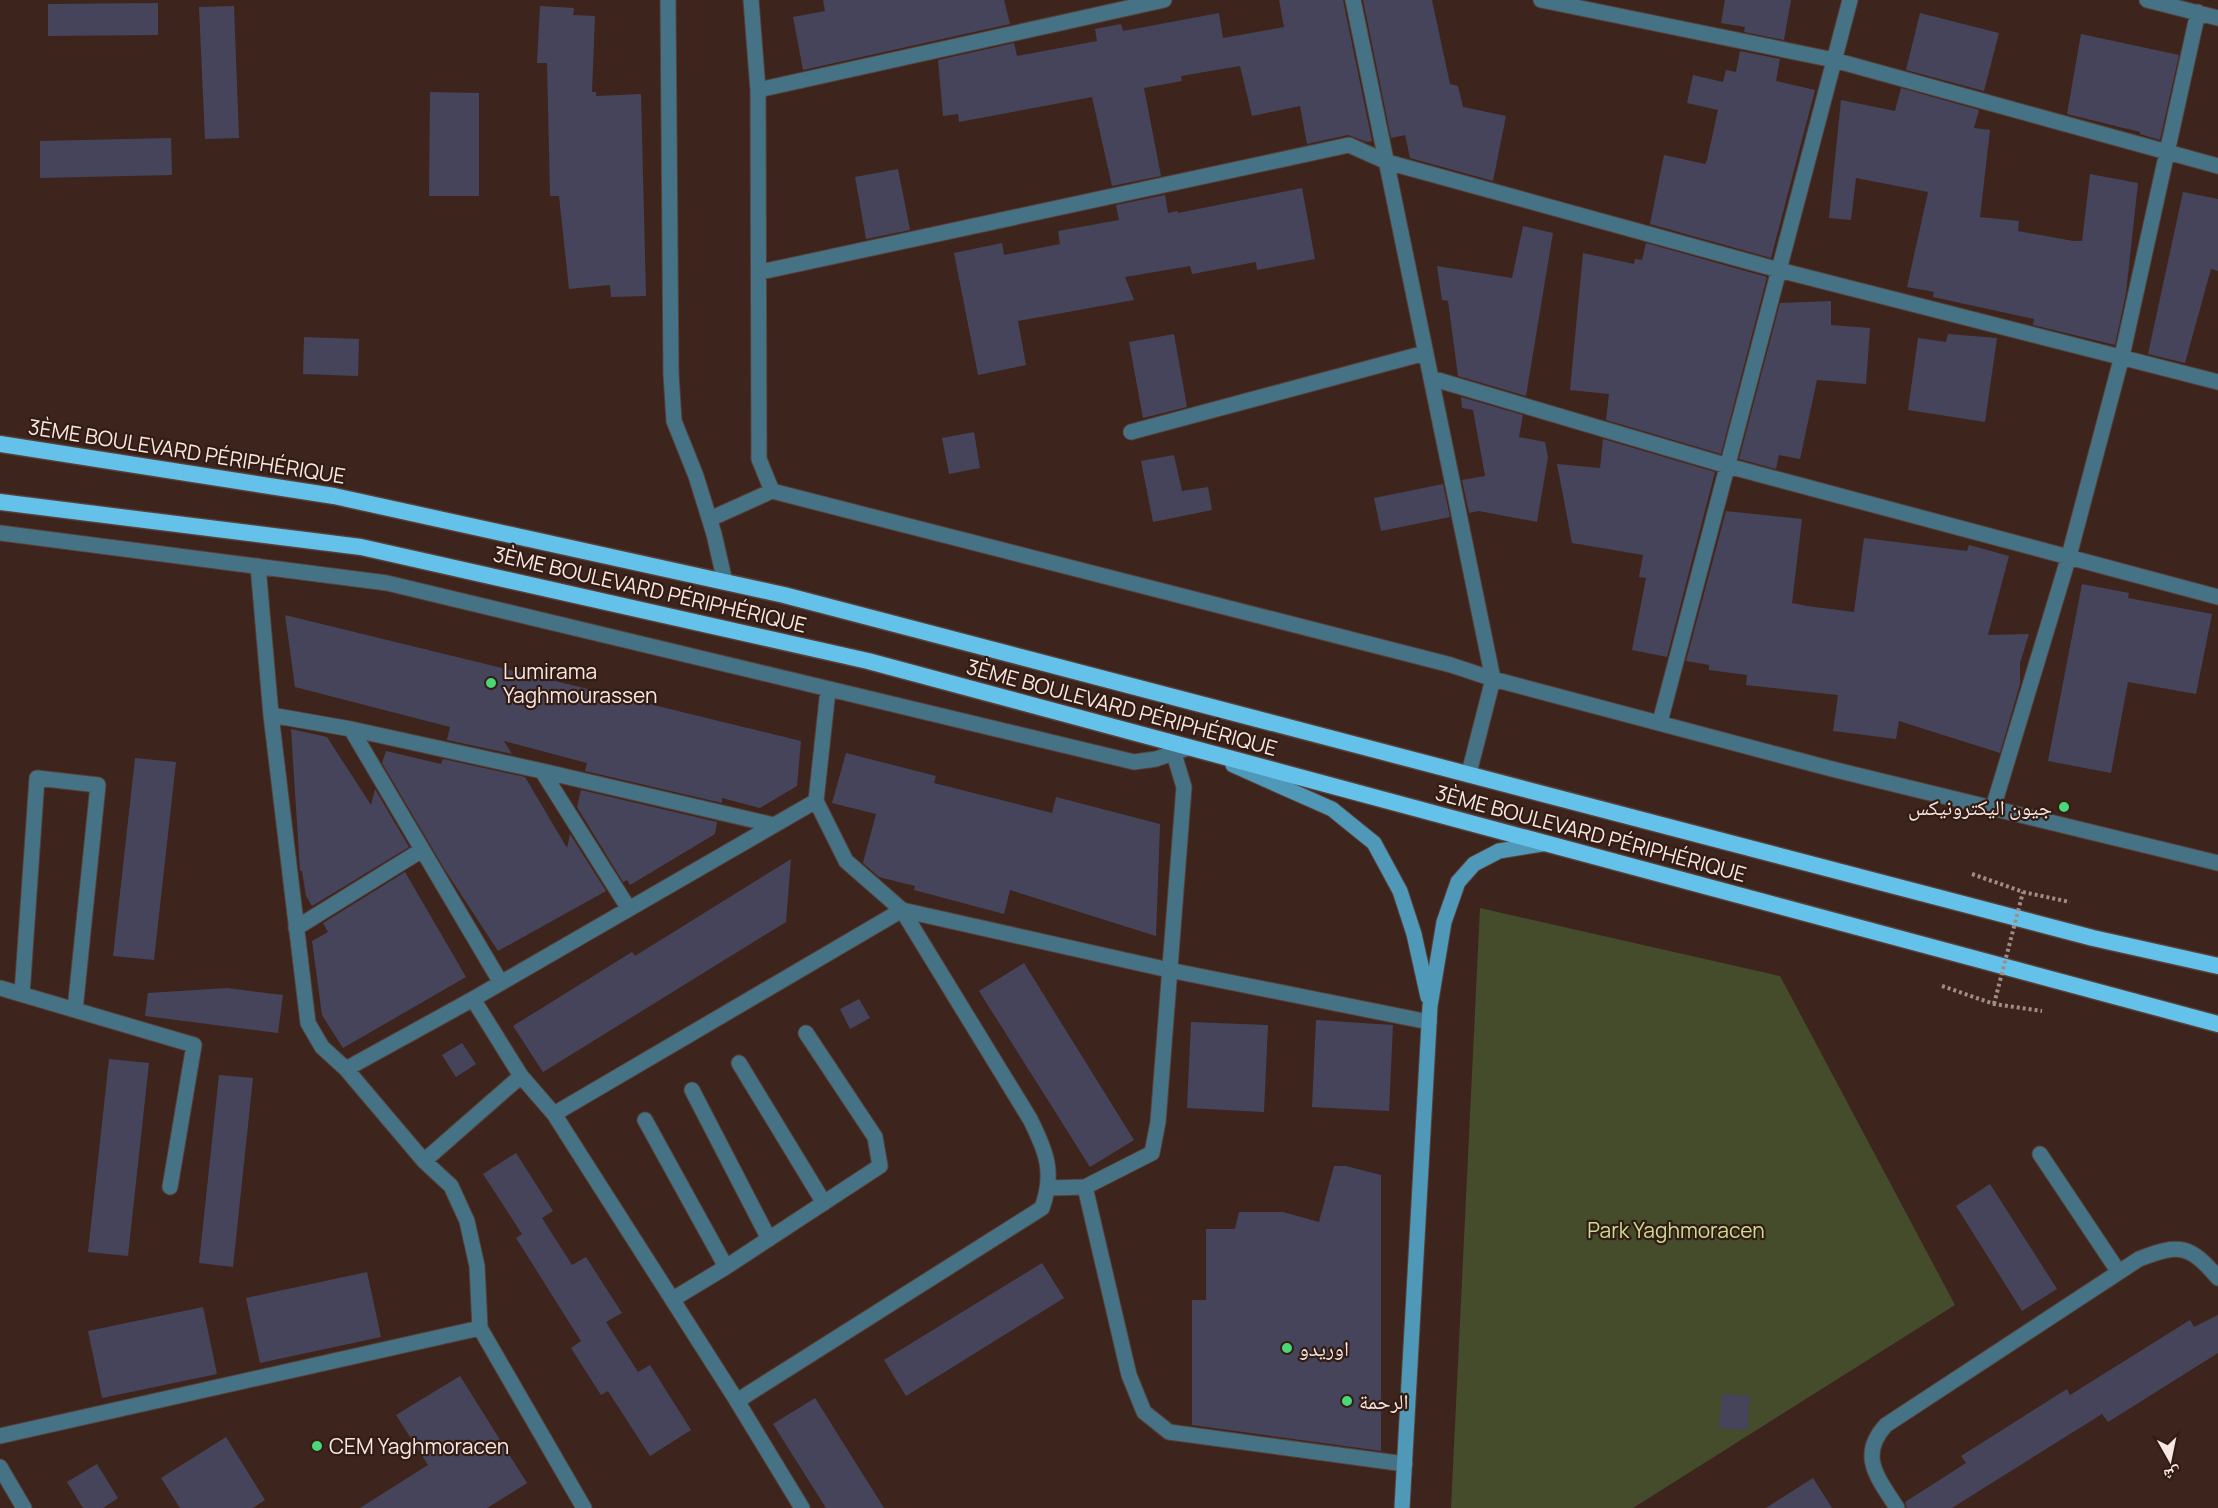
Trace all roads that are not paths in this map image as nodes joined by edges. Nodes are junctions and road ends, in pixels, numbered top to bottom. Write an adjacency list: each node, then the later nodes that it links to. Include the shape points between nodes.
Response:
1 (668, 0): 26 (street, via 674,421)
2 (751, 0): 11 (street)
3 (1164, 0): 11 (street)
4 (1353, 0): 13 (street)
5 (1541, 0): 10 (street)
6 (1850, 0): 10 (street)
7 (2147, 0): 8 (street)
8 (2198, 12): 9 (street); 12 (street)
9 (2218, 18)
10 (1834, 60): 12 (street); 15 (street)
11 (758, 90): 16 (street)
12 (2169, 153): 14 (street); 18 (street)
13 (1387, 162): 15 (street); 16 (street, via 1348,145); 17 (street)
14 (2218, 166)
15 (1779, 270): 18 (street); 23 (street)
16 (761, 272): 24 (street, via 759,459)
17 (1425, 353): 19 (street); 21 (street)
18 (2122, 356): 20 (street); 28 (street)
19 (1431, 378): 23 (street); 32 (street)
20 (2218, 382)
21 (1131, 432)
22 (0, 444): 30 (highway, 3ÈME BOULEVARD PÉRIPHÉRIQUE, via 334,496)
23 (1728, 466): 28 (street); 35 (street)
24 (772, 491): 26 (street); 32 (street)
25 (0, 502): 37 (highway, 3ÈME BOULEVARD PÉRIPHÉRIQUE, via 361,547 868,661)
26 (710, 519): 30 (street)
27 (0, 533): 29 (street)
28 (2068, 556): 31 (street); 41 (street)
29 (258, 566): 33 (street, via 387,583); 34 (street)
30 (725, 582): 39 (highway, 3ÈME BOULEVARD PÉRIPHÉRIQUE)
31 (2218, 597)
32 (1493, 679): 35 (street); 39 (street)
33 (828, 690): 37 (street, via 1134,762); 40 (street)
34 (271, 715): 36 (street); 48 (street)
35 (1660, 722): 41 (street)
36 (351, 729): 38 (street); 44 (street)
37 (1181, 751): 43 (highway, 3ÈME BOULEVARD PÉRIPHÉRIQUE); 50 (street, via 1184,787); 56 (main road, via 1281,784 1332,809 1374,843 1400,891 1414,934)
38 (542, 771): 42 (street); 46 (street)
39 (1468, 773): 49 (highway, 3ÈME BOULEVARD PÉRIPHÉRIQUE, via 2093,938)
40 (816, 801): 42 (street); 47 (street, via 846,861)
41 (1993, 808): 45 (street)
42 (774, 825): 46 (street)
43 (1542, 844): 56 (main road, via 1499,851 1474,864 1458,882 1444,922); 57 (highway, 3ÈME BOULEVARD PÉRIPHÉRIQUE)
44 (422, 850): 48 (street); 51 (street)
45 (2218, 863)
46 (629, 909): 51 (street)
47 (902, 910): 50 (street); 65 (street); 71 (street, via 1030,1119 1046,1153)
48 (296, 928): 62 (street, via 308,1023 322,1047)
49 (2214, 964)
50 (1169, 970): 56 (street); 70 (street, via 1158,1122 1152,1153)
51 (501, 983): 54 (street)
52 (0, 988): 53 (street)
53 (22, 994): 55 (street); 55 (street, via 37,778 98,785)
54 (473, 999): 62 (street); 63 (street)
55 (75, 1010): 69 (street, via 194,1045)
56 (1429, 1014): 81 (main road)
57 (2200, 1019): 58 (highway, 3ÈME BOULEVARD PÉRIPHÉRIQUE); 60 (highway)
58 (2218, 1024)
59 (806, 1033): 72 (street, via 875,1137 880,1166)
60 (2218, 1035)
61 (739, 1063): 72 (street)
62 (346, 1069): 68 (street)
63 (521, 1076): 65 (street); 68 (street)
64 (692, 1090): 73 (street)
65 (554, 1114): 77 (street)
66 (645, 1120): 74 (street)
67 (2040, 1154): 75 (street)
68 (424, 1161): 78 (street, via 451,1186 467,1221 477,1266)
69 (170, 1187)
70 (1085, 1187): 71 (street); 81 (street, via 1129,1375 1144,1412 1169,1432)
71 (1049, 1188): 79 (street, via 1042,1208)
72 (824, 1203): 73 (street)
73 (769, 1239): 74 (street)
74 (726, 1267): 77 (street)
75 (2118, 1271): 76 (street, via 2166,1249 2181,1248 2200,1257); 87 (street, via 1880,1431 1871,1449 1872,1460 1877,1480)
76 (2218, 1278)
77 (673, 1299): 79 (street)
78 (480, 1328): 80 (street); 84 (street)
79 (737, 1401): 85 (street)
80 (0, 1436)
81 (1405, 1464): 86 (main road)
82 (0, 1467): 83 (street)
83 (24, 1508)
84 (584, 1508)
85 (802, 1508)
86 (1402, 1508)
87 (1897, 1508)

